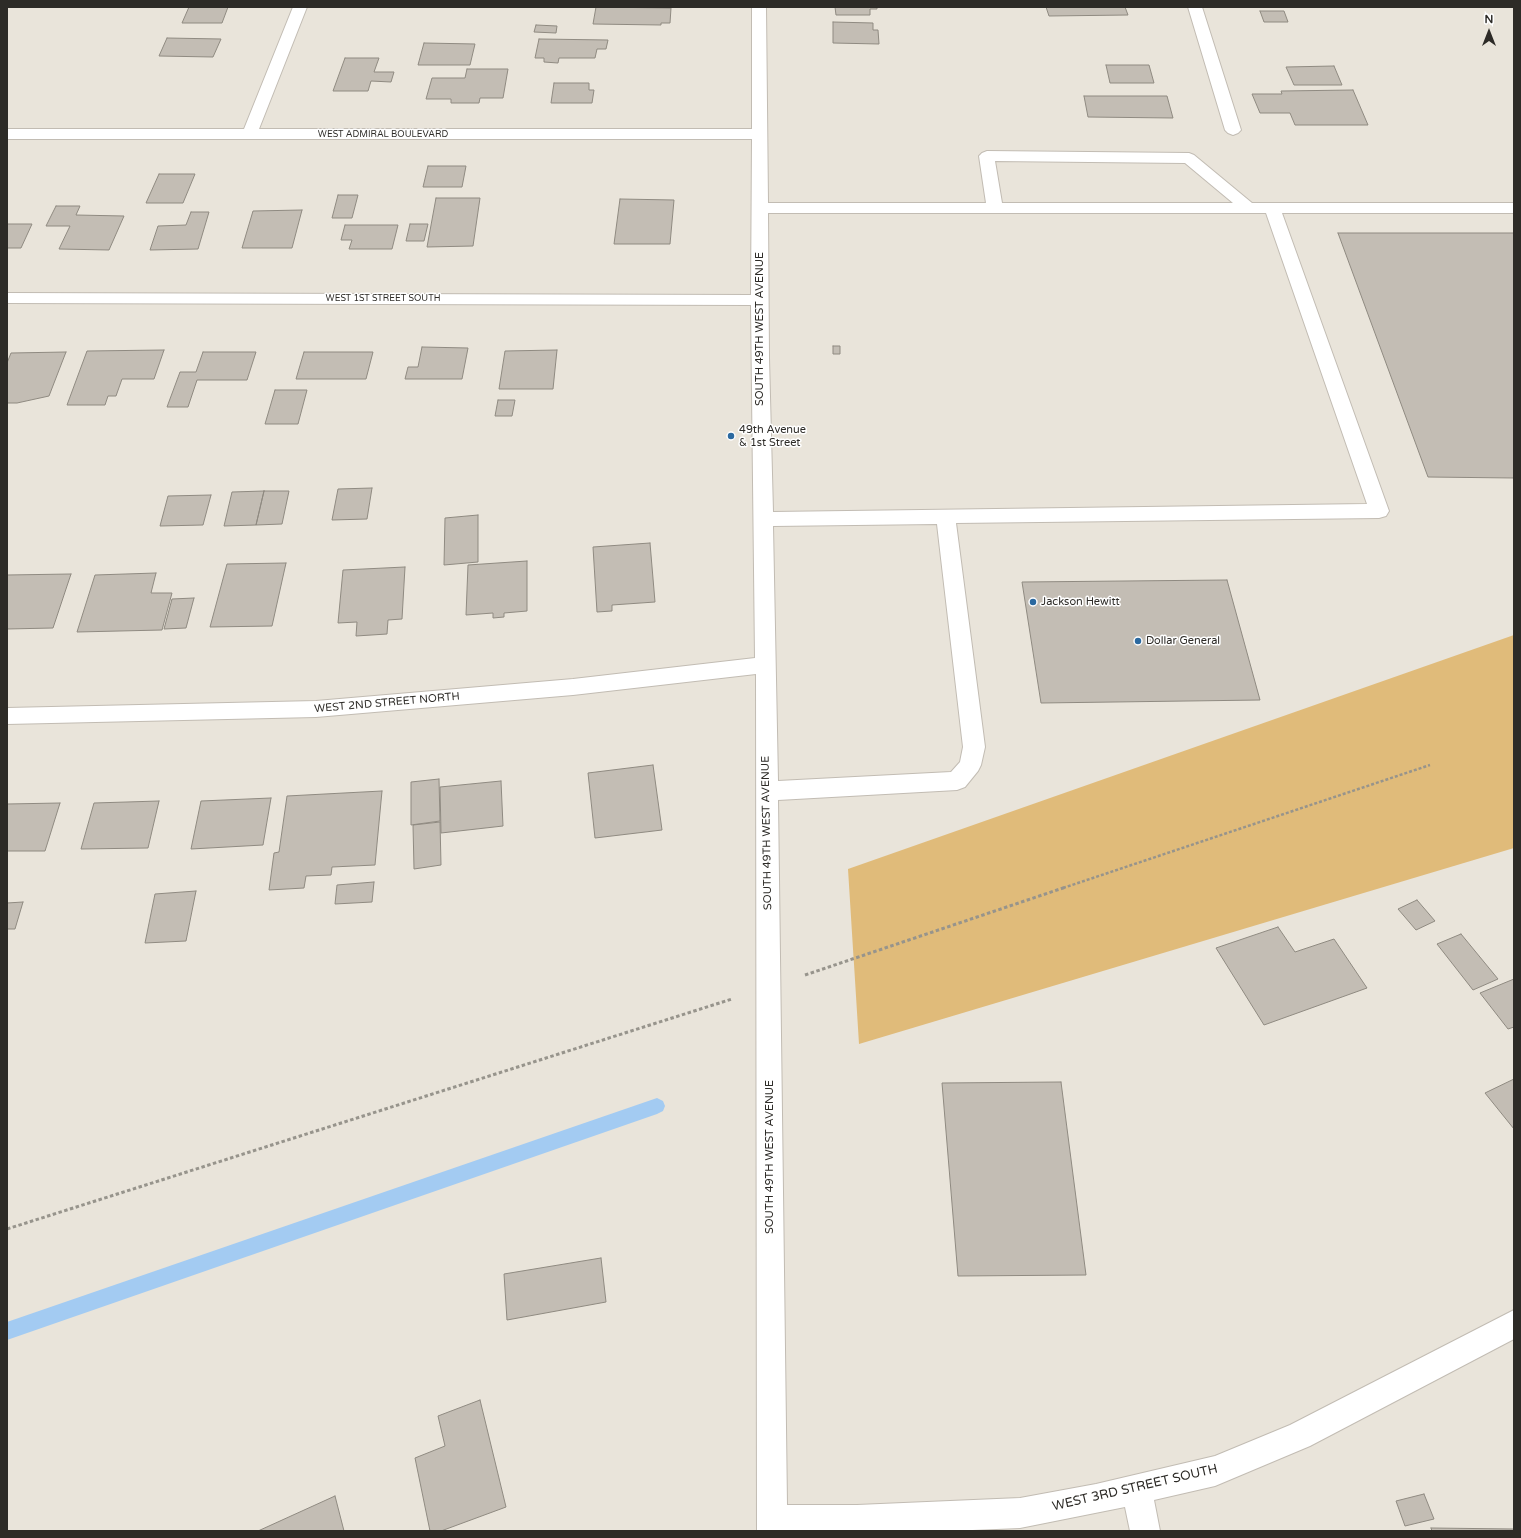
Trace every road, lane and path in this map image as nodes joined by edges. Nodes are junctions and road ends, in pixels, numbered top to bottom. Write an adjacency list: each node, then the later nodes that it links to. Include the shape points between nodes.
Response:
1 (300, 7): 7 (street)
2 (759, 7): 6 (street, SOUTH 49TH WEST AVENUE)
3 (1194, 7): 4 (street)
4 (1234, 130)
5 (7, 134): 7 (street, WEST ADMIRAL BOULEVARD)
6 (760, 134): 7 (street, WEST ADMIRAL BOULEVARD); 10 (street, SOUTH 49TH WEST AVENUE)
7 (249, 135)
8 (1247, 207): 9 (street); 11 (street); 11 (street, via 1189,158 988,156)
9 (1272, 207): 12 (street); 15 (street, via 1379,511)
10 (760, 208): 11 (street); 14 (street, SOUTH 49TH WEST AVENUE)
11 (996, 208)
12 (1514, 208)
13 (7, 298): 14 (street, WEST 1ST STREET SOUTH)
14 (760, 300): 16 (street, SOUTH 49TH WEST AVENUE)
15 (946, 517): 16 (street); 20 (street, via 974,747 970,765 957,781)
16 (763, 519): 17 (street, SOUTH 49TH WEST AVENUE)
17 (766, 665): 18 (street, WEST 2ND STREET NORTH, via 573,687 316,709); 20 (street, SOUTH 49TH WEST AVENUE)
18 (7, 716)
19 (1430, 765): 21 (path)
20 (767, 791): 21 (street, SOUTH 49TH WEST AVENUE)
21 (769, 987): 22 (path); 25 (street, SOUTH 49TH WEST AVENUE)
22 (7, 1229)
23 (1514, 1324): 24 (street, WEST 3RD STREET SOUTH, via 1300,1436 1215,1471)
24 (1137, 1489): 25 (street, WEST 3RD STREET SOUTH, via 1020,1513); 26 (street)
25 (772, 1526)
26 (1144, 1531)

